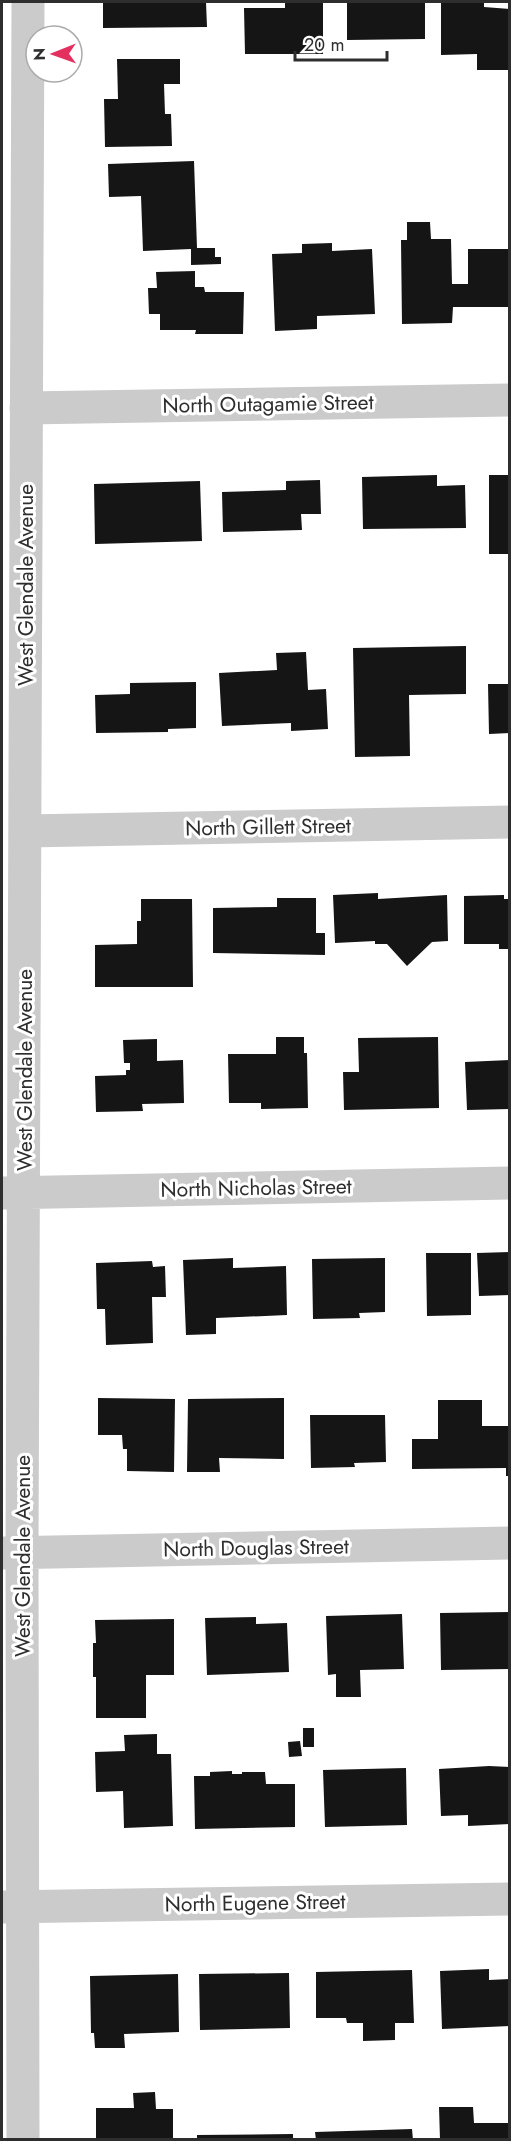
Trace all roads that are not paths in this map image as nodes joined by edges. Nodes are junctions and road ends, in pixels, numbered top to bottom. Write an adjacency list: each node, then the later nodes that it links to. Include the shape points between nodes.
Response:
1 (28, 2): 3 (street, West Glendale Avenue)
2 (510, 400): 3 (street, North Outagamie Street)
3 (26, 408): 5 (street, West Glendale Avenue)
4 (510, 822): 5 (street, North Gillett Street)
5 (26, 831): 7 (street, West Glendale Avenue)
6 (510, 1183): 7 (street, North Nicholas Street)
7 (13, 1193): 9 (street, West Glendale Avenue)
8 (510, 1544): 9 (street, North Douglas Street)
9 (12, 1553): 11 (street, West Glendale Avenue)
10 (510, 1899): 11 (street, North Eugene Street)
11 (13, 1907): 12 (street, West Glendale Avenue)
12 (23, 2139)

